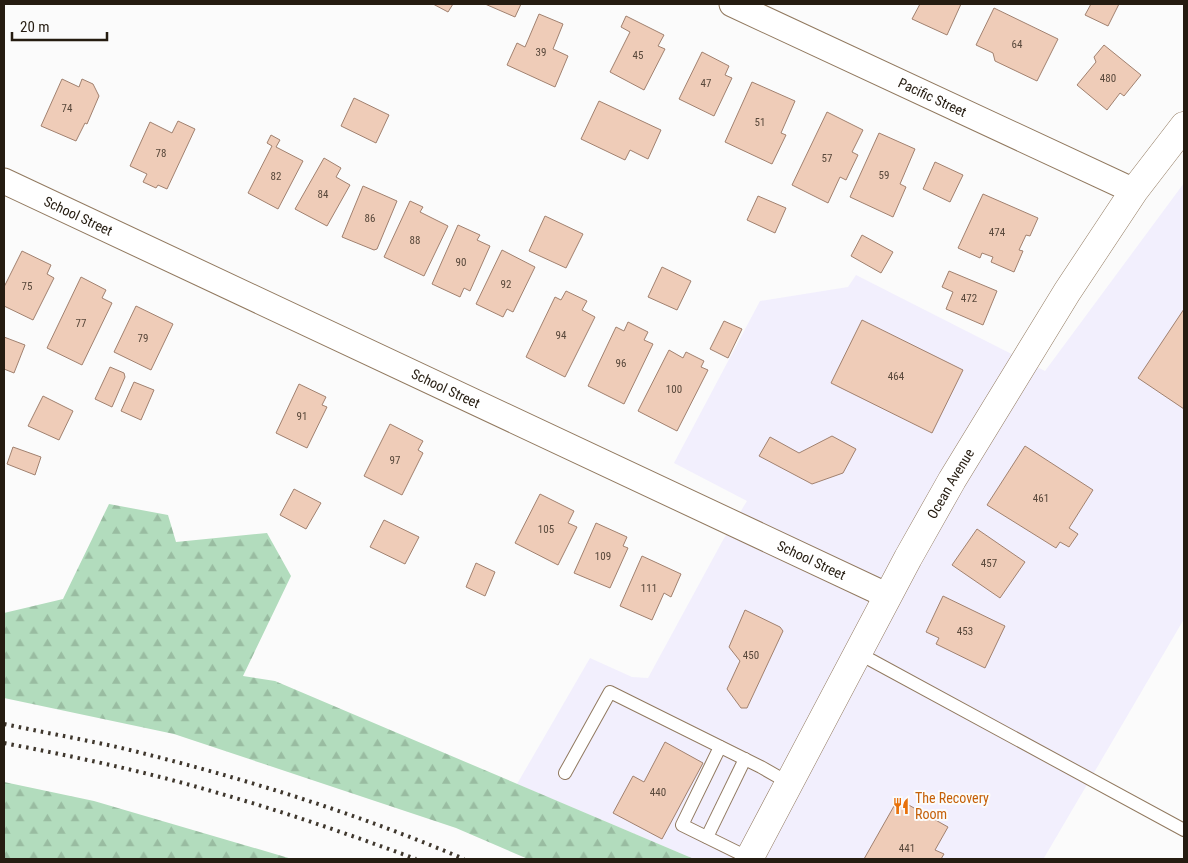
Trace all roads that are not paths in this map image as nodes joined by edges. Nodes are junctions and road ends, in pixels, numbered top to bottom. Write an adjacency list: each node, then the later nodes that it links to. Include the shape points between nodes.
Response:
1 (732, 4): 4 (street, Pacific Street)
2 (1184, 126): 4 (main road, Ocean Avenue)
3 (4, 181): 5 (street, School Street)
4 (1134, 191): 5 (main road, Ocean Avenue, via 1067,292 957,471)
5 (888, 596): 6 (main road, Ocean Avenue)
6 (858, 653): 10 (main road, Ocean Avenue); 11 (lane)
7 (720, 747): 8 (lane); 9 (lane, via 610,692); 12 (lane, via 682,825)
8 (745, 759): 10 (lane); 12 (lane)
9 (565, 773)
10 (789, 782): 13 (main road, Ocean Avenue)
11 (1184, 830)
12 (707, 837): 13 (lane)
13 (749, 858)

